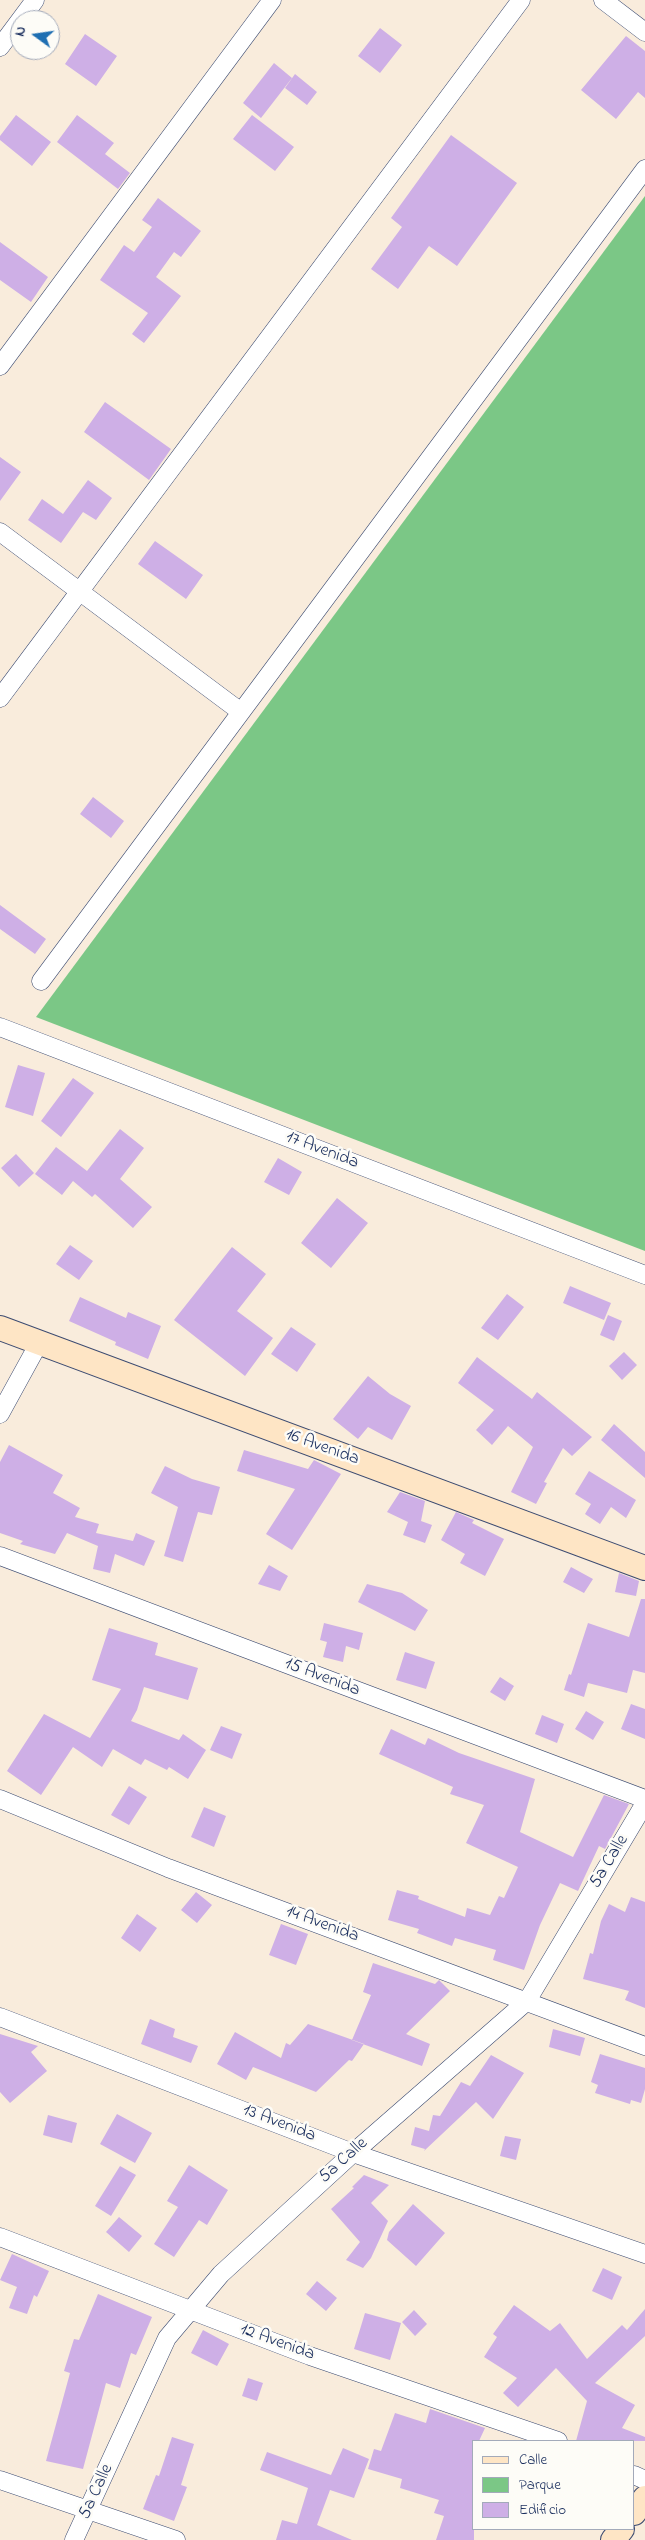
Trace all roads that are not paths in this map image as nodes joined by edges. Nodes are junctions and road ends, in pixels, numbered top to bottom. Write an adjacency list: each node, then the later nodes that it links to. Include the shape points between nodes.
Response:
1 (34, 0): 6 (street)
2 (272, 0): 8 (street)
3 (521, 0): 10 (street)
4 (603, 0): 5 (street)
5 (645, 32)
6 (0, 47)
7 (645, 169): 12 (street)
8 (0, 366)
9 (0, 532): 10 (street)
10 (79, 591): 11 (street); 12 (street)
11 (0, 698)
12 (241, 712): 13 (street)
13 (41, 981)
14 (0, 1028): 15 (street, 17 Avenida)
15 (645, 1275)
16 (0, 1328): 17 (main road, 16 Avenida)
17 (39, 1342): 18 (street); 20 (main road, 16 Avenida)
18 (0, 1414)
19 (0, 1556): 22 (street, 15 Avenida)
20 (645, 1568)
21 (0, 1799): 24 (street, 14 Avenida, via 168,1868)
22 (645, 1799)
23 (645, 1803): 24 (street, 5a Calle)
24 (527, 2001): 26 (street, 14 Avenida); 27 (street, 5a Calle)
25 (0, 2017): 27 (street, 13 Avenida)
26 (645, 2046)
27 (352, 2153): 29 (street, 13 Avenida); 30 (street, 5a Calle, via 221,2274)
28 (0, 2237): 30 (street, 12 Avenida)
29 (645, 2254)
30 (190, 2310): 31 (street, 12 Avenida, via 310,2356); 34 (street, 5a Calle, via 167,2338)
31 (555, 2440)
32 (0, 2480): 34 (street)
33 (645, 2498): 35 (main road)
34 (90, 2509): 37 (street, 5a Calle); 38 (street)
35 (635, 2512)
36 (621, 2530): 39 (main road)
37 (74, 2540)
38 (176, 2540)
39 (613, 2540)

